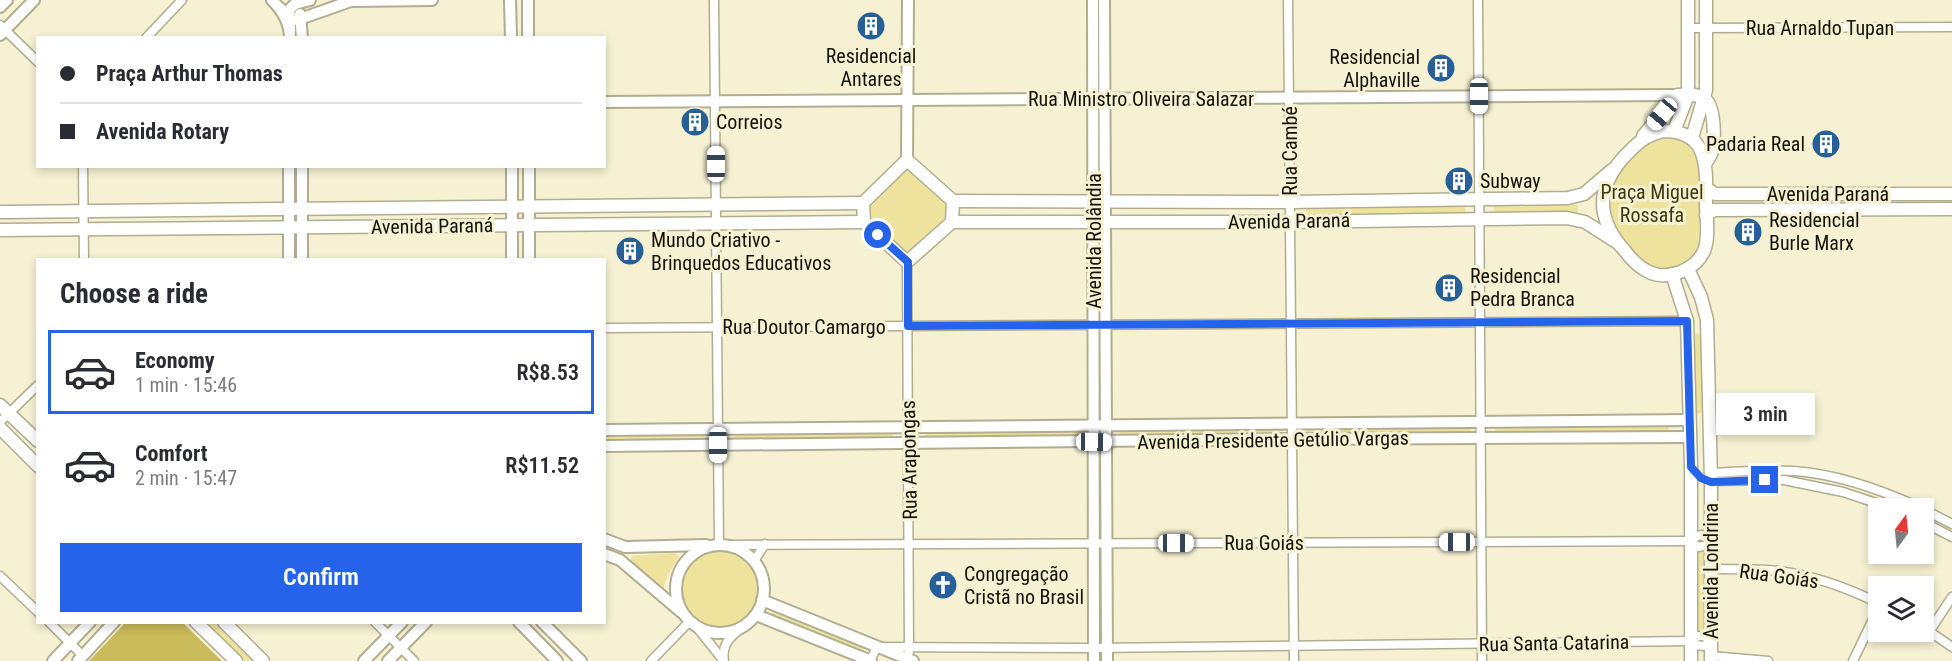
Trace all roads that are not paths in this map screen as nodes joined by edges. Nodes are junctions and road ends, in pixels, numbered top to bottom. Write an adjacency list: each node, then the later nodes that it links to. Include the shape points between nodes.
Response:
1 (7, 0): 20 (street)
2 (34, 0): 26 (street)
3 (182, 0): 28 (street)
4 (272, 0): 21 (street)
5 (310, 0): 19 (street)
6 (363, 0): 7 (street); 18 (street)
7 (432, 0)
8 (510, 0): 30 (street)
9 (528, 0): 31 (street)
10 (714, 0): 39 (street)
11 (908, 0): 38 (street)
12 (1093, 0): 36 (street, Avenida Rolândia)
13 (1104, 0): 36 (street, Avenida Rolândia)
14 (1288, 0): 35 (street, Rua Cambé)
15 (1478, 0): 34 (street)
16 (1688, 0): 24 (main road)
17 (1706, 0): 25 (main road)
18 (351, 1): 22 (street)
19 (293, 2): 21 (street); 22 (street)
20 (0, 7)
21 (284, 12): 22 (street, via 297,20); 27 (street)
22 (302, 18): 29 (street)
23 (1952, 27): 25 (street, Rua Arnaldo Tupan)
24 (1689, 28): 25 (street, Rua Arnaldo Tupan); 33 (main road)
25 (1707, 28): 37 (main road)
26 (2, 30): 32 (street)
27 (290, 34)
28 (148, 36)
29 (302, 36)
30 (511, 36)
31 (528, 36)
32 (36, 60)
33 (1682, 95): 34 (street, Rua Ministro Oliveira Salazar); 37 (main road); 41 (main road); 43 (main road)
34 (1479, 96): 35 (street, Rua Ministro Oliveira Salazar); 58 (street)
35 (1290, 98): 36 (street, Rua Ministro Oliveira Salazar); 61 (street, Rua Cambé)
36 (1099, 99): 38 (street, Rua Ministro Oliveira Salazar); 60 (street, Avenida Rolândia)
37 (1705, 99): 42 (main road); 45 (main road, via 1713,113 1713,150)
38 (906, 100): 39 (street, Rua Ministro Oliveira Salazar); 44 (street)
39 (716, 101): 40 (street, Rua Ministro Oliveira Salazar); 64 (street)
40 (606, 102)
41 (1674, 131): 42 (main road); 43 (main road, via 1658,132)
42 (1692, 138): 45 (main road)
43 (1639, 140): 51 (main road)
44 (907, 160): 59 (main road); 63 (main road)
45 (1706, 164): 54 (main road)
46 (83, 168): 80 (street)
47 (289, 168): 73 (street)
48 (302, 168): 74 (street)
49 (512, 168): 53 (street)
50 (529, 168): 52 (street)
51 (1612, 170): 58 (main road, Avenida Paraná, via 1576,197); 104 (main road, via 1602,205 1606,224)
52 (529, 183): 53 (street, via 519,188); 70 (street)
53 (513, 184): 69 (street)
54 (1706, 188): 55 (main road, Avenida Paraná, via 1715,194); 82 (main road)
55 (1772, 194): 56 (main road, Avenida Paraná); 77 (main road)
56 (1905, 194): 57 (main road, Avenida Paraná); 75 (main road)
57 (1952, 194)
58 (1480, 198): 61 (main road, Avenida Paraná); 83 (street)
59 (953, 201): 60 (main road, Avenida Paraná); 86 (main road)
60 (1099, 202): 61 (main road, Avenida Paraná); 89 (street, Avenida Rolândia)
61 (1290, 202): 87 (street, Rua Cambé)
62 (839, 203): 63 (main road, Avenida Paraná); 65 (main road, Avenida Paraná); 84 (main road, via 846,210)
63 (863, 203): 85 (main road)
64 (717, 205): 65 (main road, Avenida Paraná); 66 (main road, Avenida Paraná); 91 (street)
65 (747, 205): 88 (main road, via 741,212)
66 (694, 206): 71 (main road, Avenida Paraná); 90 (main road, via 701,214)
67 (471, 207): 68 (main road, Avenida Paraná); 69 (main road, Avenida Paraná); 92 (main road, via 476,216)
68 (334, 208): 74 (main road, Avenida Paraná); 96 (main road, via 328,220)
69 (512, 208): 70 (main road, Avenida Paraná); 93 (street)
70 (529, 208): 71 (main road, Avenida Paraná); 94 (street)
71 (550, 208): 95 (main road, via 546,219)
72 (265, 209): 73 (main road, Avenida Paraná); 81 (main road, Avenida Paraná); 97 (main road, via 272,216)
73 (289, 209): 74 (main road, Avenida Paraná); 98 (street)
74 (302, 209): 99 (street)
75 (1906, 209): 76 (main road, Avenida Paraná); 77 (main road, Avenida Paraná)
76 (1952, 209)
77 (1772, 210): 82 (main road, Avenida Paraná, via 1714,210)
78 (0, 212): 79 (main road, Avenida Paraná)
79 (50, 212): 80 (main road, Avenida Paraná); 100 (main road, via 56,221)
80 (83, 213): 81 (main road, Avenida Paraná); 101 (street)
81 (115, 213): 102 (main road, via 108,219)
82 (1706, 215): 111 (main road, via 1706,246)
83 (1480, 219): 87 (main road, Avenida Paraná); 104 (main road, Avenida Paraná, via 1575,218); 114 (street)
84 (840, 222): 85 (main road, Avenida Paraná); 88 (main road, Avenida Paraná)
85 (864, 222): 110 (main road)
86 (952, 222): 89 (main road, Avenida Paraná); 110 (main road)
87 (1291, 222): 89 (main road, Avenida Paraná); 115 (street, Rua Cambé)
88 (747, 223): 91 (main road, Avenida Paraná)
89 (1099, 223): 116 (street, Avenida Rolândia); 117 (street, Avenida Rolândia)
90 (696, 224): 91 (main road, Avenida Paraná); 95 (main road, Avenida Paraná)
91 (717, 224): 119 (street)
92 (471, 225): 93 (main road, Avenida Paraná); 96 (main road, Avenida Paraná)
93 (512, 225): 94 (main road, Avenida Paraná); 108 (street)
94 (529, 226): 95 (main road, Avenida Paraná); 109 (street)
95 (552, 226)
96 (335, 227): 99 (main road, Avenida Paraná)
97 (266, 228): 98 (main road, Avenida Paraná); 102 (main road, Avenida Paraná)
98 (289, 228): 99 (main road, Avenida Paraná); 106 (street)
99 (302, 228): 107 (street)
100 (50, 230): 101 (main road, Avenida Paraná); 103 (main road, Avenida Paraná)
101 (84, 230): 102 (main road, Avenida Paraná); 105 (street)
102 (114, 230)
103 (0, 231)
104 (1618, 243): 112 (main road, via 1649,272)
105 (84, 258)
106 (289, 258)
107 (303, 258)
108 (512, 258)
109 (529, 258)
110 (908, 262): 118 (street, Rua Arapongas)
111 (1688, 269): 112 (main road); 133 (main road, Avenida Londrina, via 1707,320)
112 (1672, 274): 113 (main road, Avenida Londrina)
113 (1687, 321): 114 (street, Rua Doutor Camargo); 124 (main road, Avenida Londrina)
114 (1481, 322): 115 (street, Rua Doutor Camargo); 125 (street)
115 (1291, 323): 117 (street, Rua Doutor Camargo); 126 (street, Rua Cambé)
116 (1094, 325): 117 (street, Rua Doutor Camargo); 118 (street, Rua Doutor Camargo); 129 (street, Avenida Rolândia)
117 (1105, 325): 127 (street, Avenida Rolândia)
118 (908, 326): 119 (street, Rua Doutor Camargo); 128 (street, Rua Arapongas)
119 (718, 327): 120 (street, Rua Doutor Camargo); 132 (street)
120 (606, 328)
121 (36, 387): 122 (street)
122 (3, 413): 131 (main road)
123 (1666, 419): 124 (street, Avenida Presidente Getúlio Vargas); 125 (street, Avenida Presidente Getúlio Vargas); 136 (street, via 1671,426)
124 (1690, 420): 133 (main road); 137 (main road, Avenida Londrina)
125 (1482, 421): 126 (street, Avenida Presidente Getúlio Vargas); 135 (street)
126 (1291, 424): 127 (street, Avenida Presidente Getúlio Vargas); 139 (street, Rua Cambé)
127 (1106, 425): 129 (street, Avenida Presidente Getúlio Vargas); 142 (street, Avenida Rolândia)
128 (908, 426): 129 (street, Avenida Presidente Getúlio Vargas); 132 (street, Avenida Presidente Getúlio Vargas); 143 (street, Rua Arapongas)
129 (1094, 426): 141 (street, Avenida Rolândia)
130 (0, 428): 140 (main road)
131 (26, 429): 138 (main road); 140 (main road, via 17,429)
132 (718, 429): 134 (street, Avenida Presidente Getúlio Vargas); 144 (street)
133 (1709, 429): 149 (main road, Avenida Londrina)
134 (606, 430)
135 (1482, 438): 136 (street, Avenida Presidente Getúlio Vargas); 139 (street, Avenida Presidente Getúlio Vargas); 159 (street)
136 (1668, 438): 137 (street, Avenida Presidente Getúlio Vargas)
137 (1690, 438): 147 (main road, Avenida Londrina)
138 (36, 439)
139 (1291, 439): 142 (street, Avenida Presidente Getúlio Vargas); 161 (street, Rua Cambé)
140 (13, 441): 146 (main road)
141 (1094, 442): 142 (street, Avenida Presidente Getúlio Vargas); 143 (street, Avenida Presidente Getúlio Vargas); 160 (street, Avenida Rolândia)
142 (1106, 442): 160 (street, Avenida Rolândia)
143 (908, 444): 144 (street, Avenida Presidente Getúlio Vargas); 163 (street, Rua Arapongas)
144 (718, 445): 145 (street, Avenida Presidente Getúlio Vargas); 164 (street)
145 (606, 447)
146 (36, 464)
147 (1691, 467): 149 (main road, via 1701,478); 157 (main road, Avenida Londrina)
148 (1783, 475): 149 (street); 150 (street, via 1808,472); 151 (street)
149 (1711, 477): 158 (main road, Avenida Londrina)
150 (1896, 498)
151 (1868, 501)
152 (1934, 515): 153 (street)
153 (1952, 524)
154 (1934, 528): 155 (street)
155 (1952, 537)
156 (606, 540): 165 (street)
157 (1691, 541): 158 (street, Rua Goiás, via 1702,535); 159 (street, Rua Goiás); 192 (main road, Avenida Londrina)
158 (1711, 541): 169 (main road, Avenida Londrina)
159 (1481, 542): 161 (street, Rua Goiás); 195 (street)
160 (1100, 543): 161 (street, Rua Goiás); 163 (street, Rua Goiás); 199 (street, Avenida Rolândia); 202 (street, Avenida Rolândia)
161 (1293, 543): 197 (street, Rua Cambé)
162 (765, 544): 163 (street, Rua Goiás); 164 (street, Rua Goiás); 168 (street)
163 (910, 544): 198 (street, Rua Arapongas)
164 (719, 545): 165 (street); 168 (street, via 742,551); 177 (street, via 700,549 678,573 679,605)
165 (625, 547): 167 (street)
166 (606, 555): 167 (street)
167 (620, 560): 177 (street)
168 (754, 561): 173 (street, via 764,584)
169 (1711, 569): 172 (street, Rua Goiás, via 1789,573 1818,579); 193 (main road, Avenida Londrina)
170 (0, 576): 174 (street)
171 (1952, 597): 176 (street)
172 (1868, 599)
173 (762, 600): 175 (street); 196 (street)
174 (36, 610)
175 (756, 615): 188 (street); 216 (street)
176 (1934, 620)
177 (690, 621): 188 (street, via 721,633); 214 (street); 215 (street)
178 (50, 624): 194 (street)
179 (88, 624): 194 (street)
180 (112, 624): 203 (street)
181 (198, 624): 207 (main road)
182 (226, 624): 208 (main road)
183 (377, 624): 191 (street)
184 (400, 624): 191 (street)
185 (424, 624): 201 (street)
186 (521, 624): 212 (street)
187 (544, 624): 213 (street)
188 (746, 624): 215 (street, via 726,641)
189 (1868, 630): 223 (street)
190 (1934, 635): 200 (street)
191 (389, 636): 201 (street); 209 (street)
192 (1691, 641): 193 (street, Rua Santa Catarina, via 1704,636); 195 (street, Rua Santa Catarina); 221 (main road, Avenida Londrina)
193 (1711, 641): 204 (main road, Avenida Londrina)
194 (70, 643): 203 (street); 206 (street)
195 (1482, 644): 197 (street, Rua Santa Catarina); 220 (street)
196 (877, 646): 198 (street, Rua Santa Catarina); 205 (street); 216 (street)
197 (1294, 646): 199 (street, Rua Santa Catarina); 219 (street, Rua Cambé)
198 (910, 647): 202 (street, Rua Santa Catarina); 205 (street, Rua Arapongas)
199 (1107, 647): 202 (street, Rua Santa Catarina); 218 (street, Avenida Rolândia)
200 (1952, 647)
201 (401, 648): 210 (street); 211 (street)
202 (1094, 648): 217 (street, Avenida Rolândia)
203 (80, 658)
204 (1711, 658): 222 (street)
205 (910, 660)
206 (53, 661)
207 (236, 661)
208 (263, 661)
209 (364, 661)
210 (388, 661)
211 (414, 661)
212 (557, 661)
213 (581, 661)
214 (651, 661)
215 (724, 661)
216 (870, 661)
217 (1094, 661)
218 (1107, 661)
219 (1294, 661)
220 (1482, 661)
221 (1691, 661)
222 (1768, 661)
223 (1853, 661)

